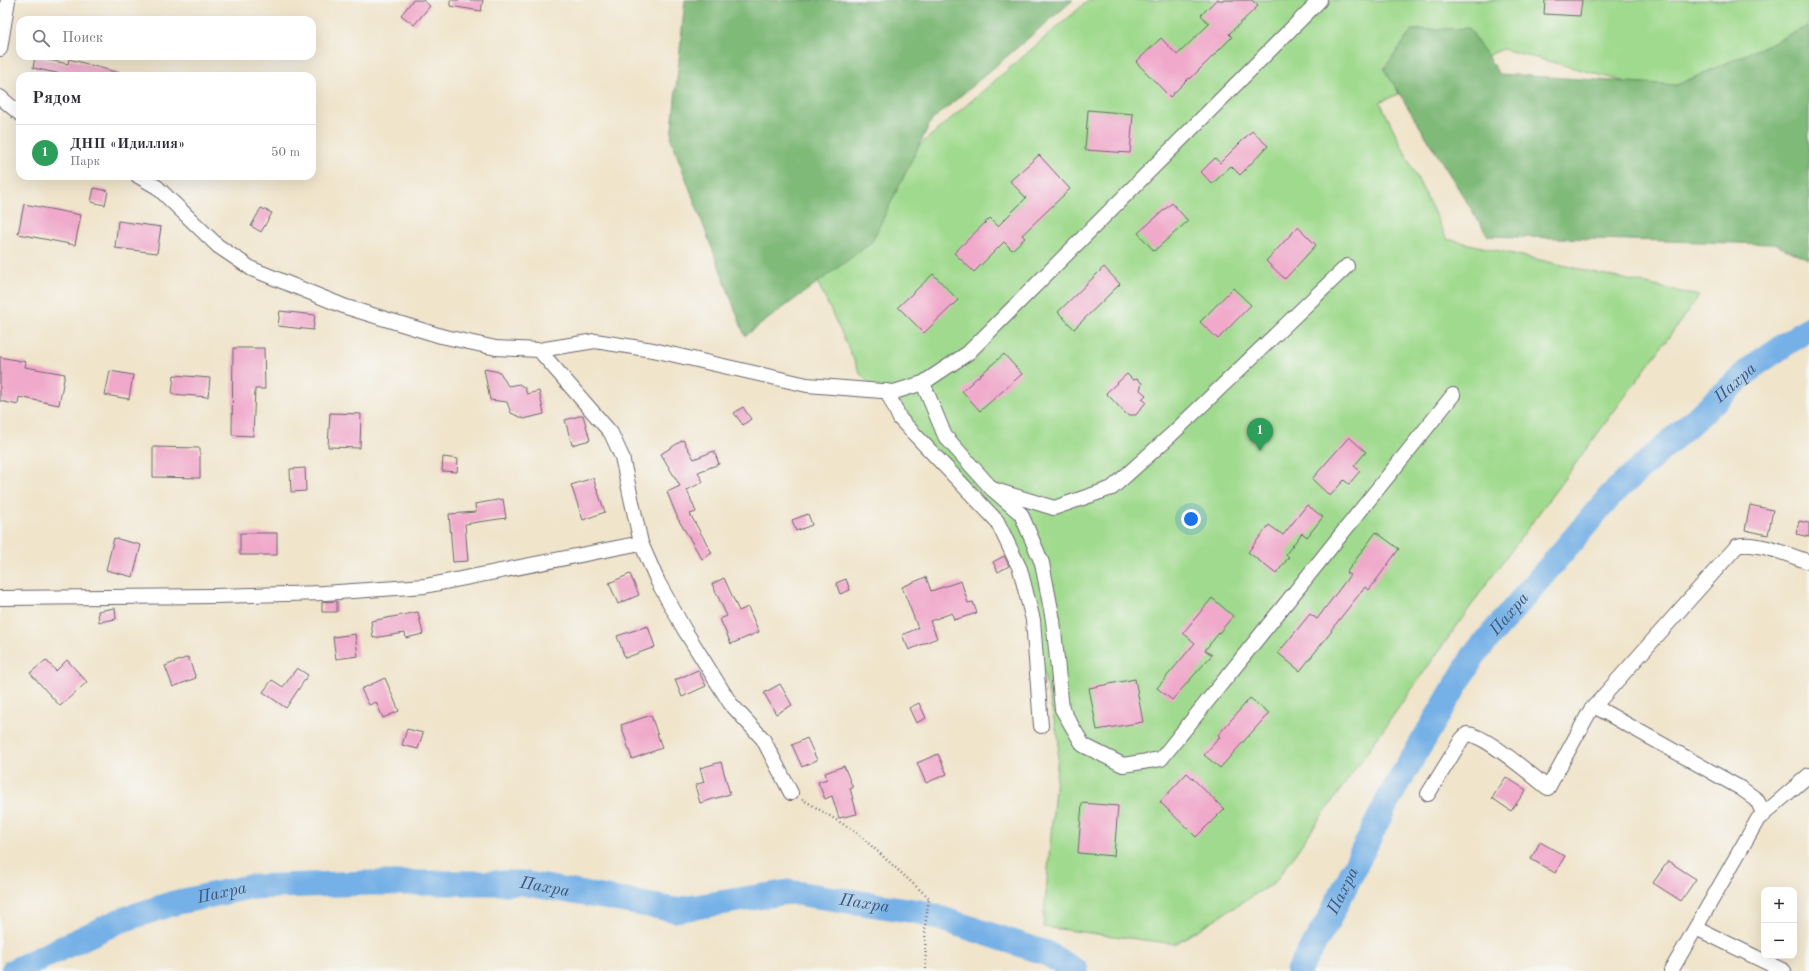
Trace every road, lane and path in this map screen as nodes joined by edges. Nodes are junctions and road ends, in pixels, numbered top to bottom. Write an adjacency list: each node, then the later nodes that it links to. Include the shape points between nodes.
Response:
1 (8, 0): 3 (street)
2 (1320, 0): 9 (street, via 968,353)
3 (0, 49)
4 (0, 97): 5 (street)
5 (16, 111)
6 (145, 180): 8 (street, via 156,187 218,246 252,269 346,307 441,336 496,348)
7 (1347, 266): 12 (street, via 1112,488 1054,508)
8 (540, 350): 10 (street, via 595,341 653,350 807,385); 13 (street, via 611,434 622,457)
9 (922, 383): 10 (street); 12 (street, via 945,436)
10 (887, 392): 17 (street, via 900,419 997,521 1020,569 1032,620)
11 (1453, 395): 12 (street, via 1161,759 1123,765 1083,745 1062,709 1053,620 1042,563 1021,514)
12 (992, 489)
13 (641, 543): 15 (street, via 425,586 324,593); 19 (street, via 658,582 684,629 730,703 763,739)
14 (1809, 562): 16 (street, via 1756,546 1737,546)
15 (0, 598)
16 (1594, 706): 20 (street, via 1548,788 1486,741 1475,734 1468,734 1462,739); 21 (street, via 1742,789 1757,800)
17 (1041, 726)
18 (1809, 775): 21 (street)
19 (791, 793): 23 (path, via 856,832 929,898 925,927)
20 (1428, 794)
21 (1764, 814): 22 (street, via 1758,819)
22 (1696, 928): 24 (street); 25 (street)
23 (926, 971)
24 (1671, 971)
25 (1784, 971)

